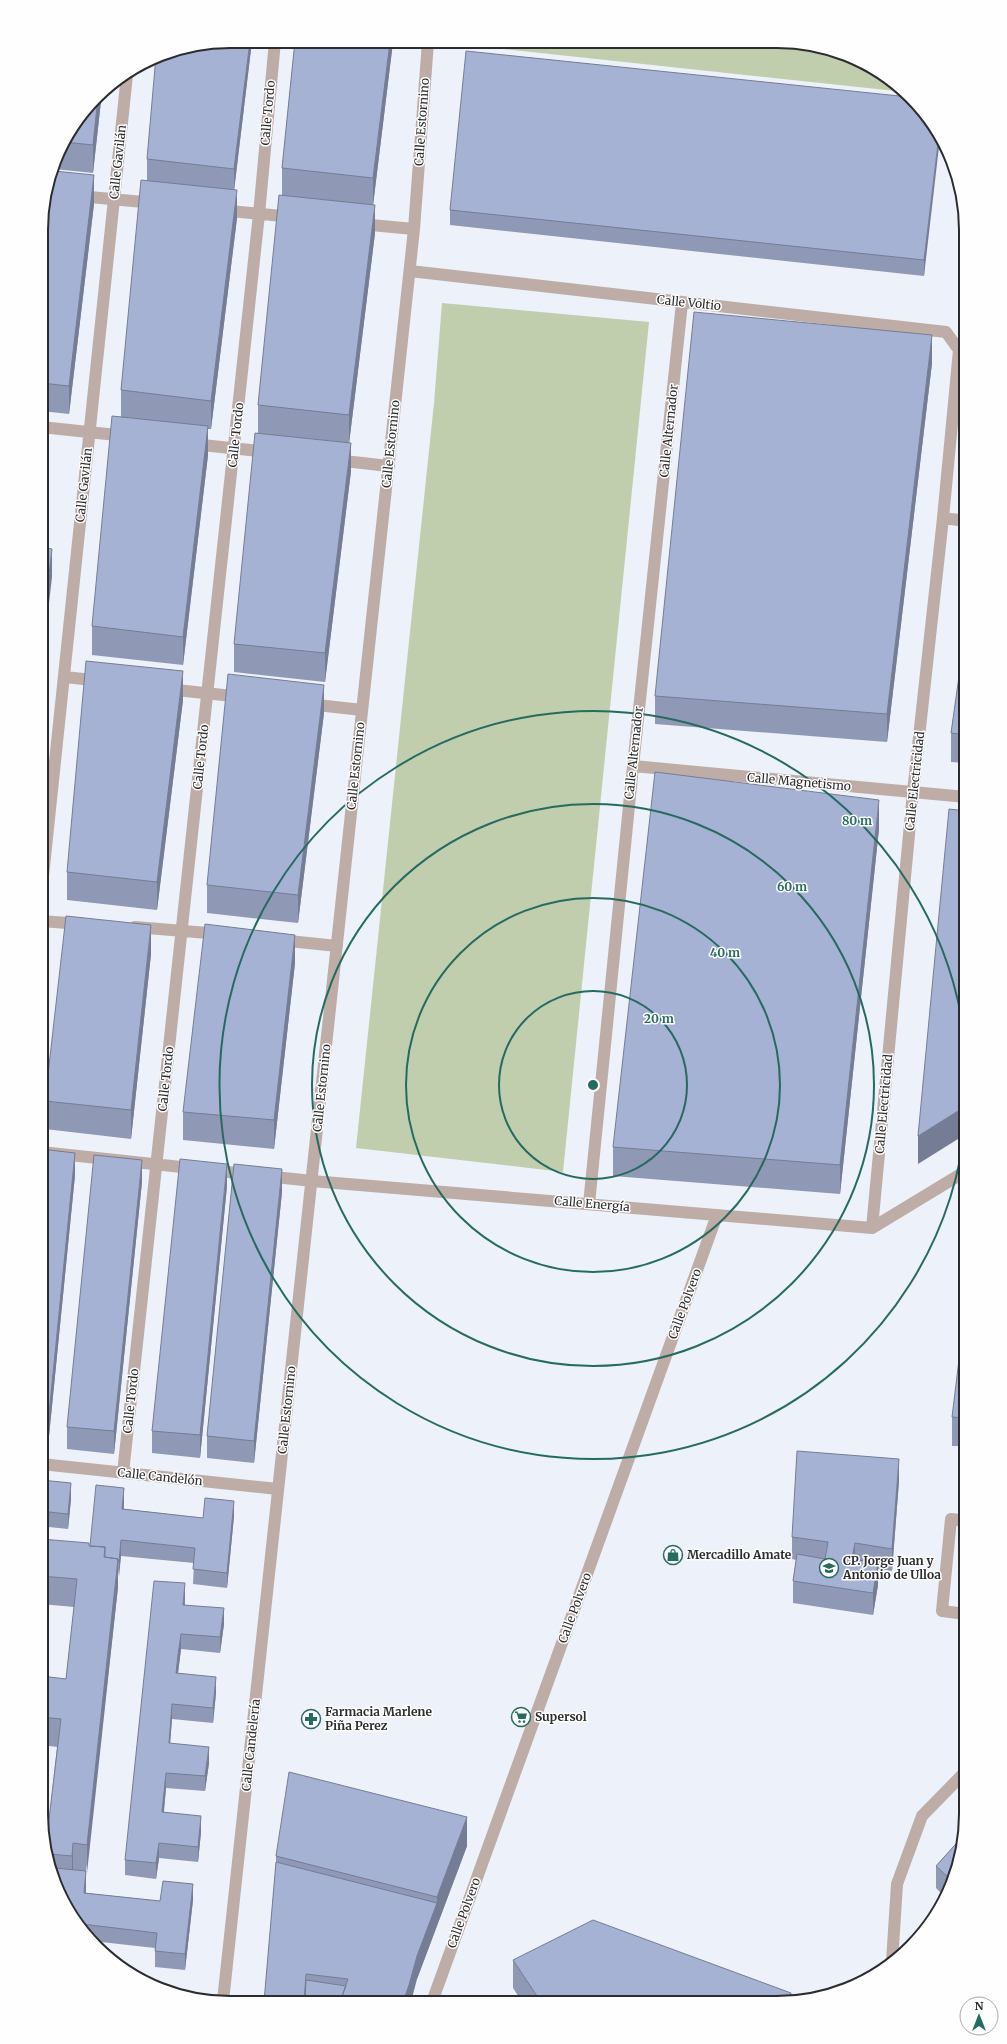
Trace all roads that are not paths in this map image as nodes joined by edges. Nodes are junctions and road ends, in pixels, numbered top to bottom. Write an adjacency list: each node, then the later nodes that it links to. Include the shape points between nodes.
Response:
1 (274, 48): 8 (street, Calle Tordo)
2 (428, 48): 11 (street, Calle Estornino)
3 (126, 81): 5 (street, Calle Gavilán)
4 (70, 195): 5 (street)
5 (114, 199): 6 (street); 16 (street, Calle Gavilán)
6 (167, 205)
7 (206, 208): 8 (street)
8 (259, 214): 9 (street); 19 (street, Calle Tordo)
9 (306, 218)
10 (345, 222): 11 (street)
11 (414, 229): 12 (street, Calle Estornino)
12 (410, 271): 13 (street, Calle Voltio); 22 (street, Calle Estornino)
13 (682, 303): 14 (street, Calle Voltio, via 946,332); 32 (street, Calle Alternador)
14 (959, 350): 23 (street, Calle Electricidad)
15 (48, 428): 16 (street)
16 (89, 432): 17 (street); 25 (street, Calle Gavilán)
17 (135, 437)
18 (181, 442): 19 (street)
19 (234, 448): 20 (street); 28 (street, Calle Tordo)
20 (281, 454)
21 (319, 458): 22 (street)
22 (389, 466): 31 (street, Calle Estornino)
23 (943, 518): 24 (street); 33 (street, Calle Electricidad)
24 (959, 520)
25 (64, 677): 26 (street); 35 (street, Calle Gavilán)
26 (112, 683)
27 (152, 687): 28 (street)
28 (207, 693): 29 (street); 39 (street, Calle Tordo)
29 (254, 698)
30 (293, 703): 31 (street)
31 (362, 710): 42 (street, Calle Estornino)
32 (633, 766): 33 (street, Calle Magnetismo); 47 (street, Calle Alternador)
33 (913, 792): 34 (street, Calle Magnetismo); 49 (street, Calle Electricidad)
34 (959, 796)
35 (48, 829)
36 (48, 922): 37 (street)
37 (96, 925)
38 (120, 926): 39 (street)
39 (182, 930): 40 (street); 44 (street, Calle Tordo)
40 (229, 935)
41 (267, 939): 42 (street)
42 (337, 946): 46 (street, Calle Estornino)
43 (48, 1153): 44 (street, Calle Energía)
44 (157, 1164): 46 (street, Calle Energía); 51 (street, Calle Tordo)
45 (959, 1175): 49 (street)
46 (312, 1181): 47 (street, Calle Energía); 52 (street, Calle Estornino)
47 (589, 1204): 48 (street, Calle Energía)
48 (717, 1215): 49 (street, Calle Energía); 58 (street, Calle Polvero)
49 (872, 1228)
50 (48, 1465): 51 (street, Calle Candelón)
51 (123, 1473): 52 (street, Calle Candelón)
52 (278, 1489): 57 (street, Calle Candelería)
53 (959, 1521): 54 (street, via 951,1520 942,1611)
54 (959, 1613)
55 (959, 1778): 56 (street, via 922,1816 897,1884)
56 (892, 1955)
57 (224, 1996)
58 (434, 1996)

